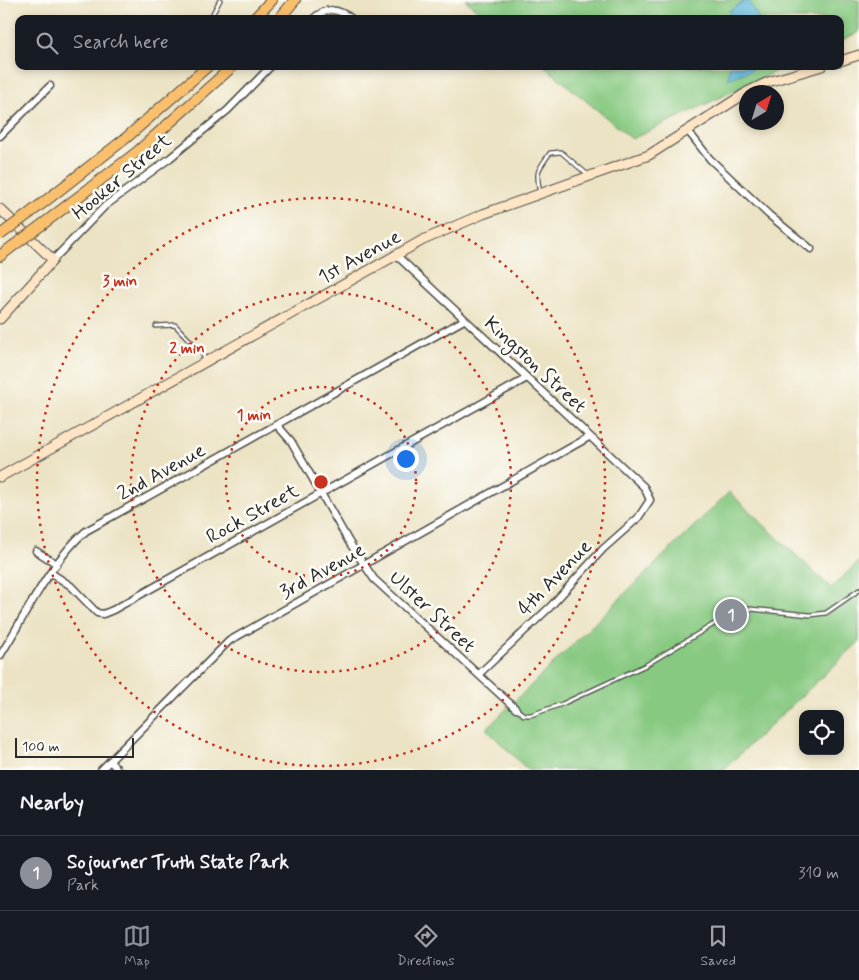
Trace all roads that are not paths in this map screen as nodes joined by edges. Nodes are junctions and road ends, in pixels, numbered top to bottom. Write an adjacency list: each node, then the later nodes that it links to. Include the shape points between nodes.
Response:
1 (220, 0): 4 (lane)
2 (272, 0): 5 (main road)
3 (296, 0): 6 (main road)
4 (212, 15)
5 (258, 15)
6 (283, 15)
7 (318, 15): 8 (street, via 333,9)
8 (347, 15)
9 (859, 56): 10 (street)
10 (844, 60)
11 (203, 70): 23 (main road, bridge, via 126,138)
12 (229, 70): 26 (main road, bridge, via 98,184)
13 (267, 70): 27 (street, Hooker Street, via 228,110 105,206)
14 (808, 70): 15 (street, 1st Avenue)
15 (762, 85)
16 (50, 86): 19 (street)
17 (739, 98): 18 (street, 1st Avenue)
18 (688, 131): 20 (street, 1st Avenue, via 648,155); 24 (street, via 710,159 769,215)
19 (0, 136)
20 (590, 177): 21 (street, 1st Avenue); 21 (lane, via 562,152 550,154 538,167)
21 (540, 194): 25 (street, 1st Avenue, via 483,214)
22 (0, 209): 27 (street)
23 (0, 235)
24 (811, 249)
25 (396, 254): 29 (street, Kingston Street); 31 (street, 1st Avenue)
26 (0, 256)
27 (53, 260): 28 (street, Hooker Street)
28 (0, 319)
29 (464, 320): 32 (street, Kingston Street); 33 (street, 2nd Avenue)
30 (156, 326): 31 (lane, via 175,325 202,353)
31 (207, 363): 35 (street, 1st Avenue)
32 (527, 378): 34 (street, Kingston Street); 36 (street, Rock Street)
33 (277, 426): 36 (street, Ulster Street, via 291,441); 39 (street, 2nd Avenue, via 86,531 73,541)
34 (589, 437): 37 (street, Kingston Street, via 644,487); 40 (street, 3rd Avenue)
35 (0, 477)
36 (321, 494): 40 (street, Ulster Street); 41 (street, Rock Street, via 102,614)
37 (650, 500): 44 (street, 4th Avenue, via 638,518)
38 (36, 551): 39 (street)
39 (56, 564): 41 (street, 2nd Avenue)
40 (364, 565): 44 (street, Ulster Street, via 382,588); 46 (street, 3rd Avenue, via 229,640)
41 (51, 573): 43 (street, 2nd Avenue)
42 (859, 590): 45 (lane, via 826,613 810,616 750,609 734,612 646,665 562,704 531,715 524,715)
43 (0, 656)
44 (479, 674): 45 (street, Ulster Street)
45 (516, 708)
46 (110, 761): 47 (street, 3rd Avenue); 48 (street)
47 (101, 770)
48 (118, 770)

